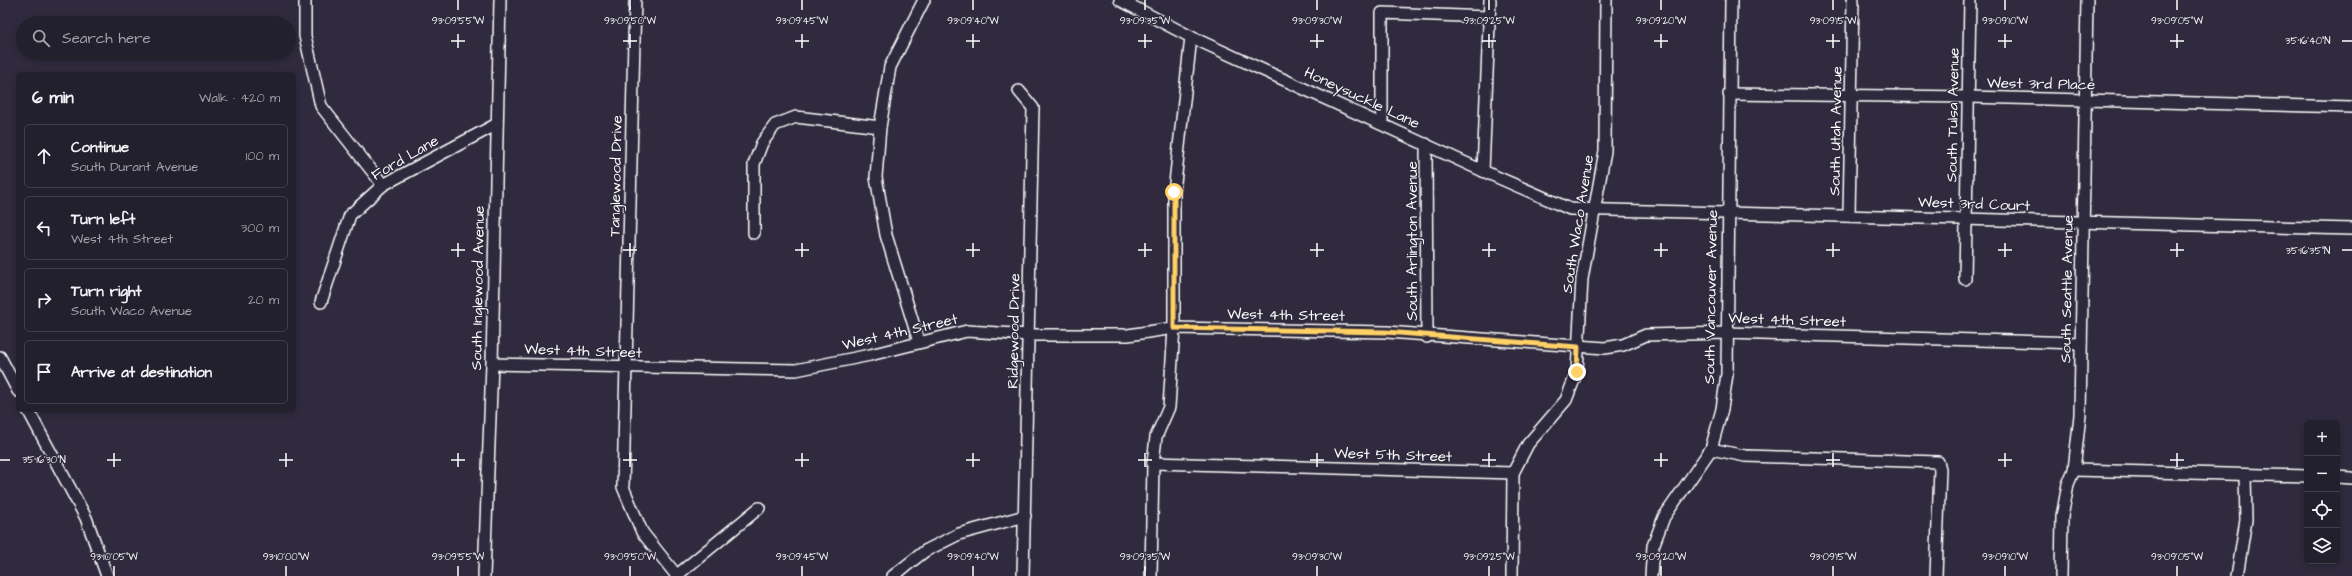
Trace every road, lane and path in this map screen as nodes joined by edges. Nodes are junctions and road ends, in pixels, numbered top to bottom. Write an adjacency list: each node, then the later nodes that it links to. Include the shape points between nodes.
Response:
1 (305, 0): 25 (street, via 305,36 321,106)
2 (500, 0): 20 (street, South Inglewood Avenue)
3 (635, 0): 44 (street, Tanglewood Drive)
4 (924, 0): 22 (street, via 890,67)
5 (1120, 0): 13 (street, Honeysuckle Lane)
6 (1490, 0): 12 (street)
7 (1606, 0): 26 (street, South Waco Avenue, via 1605,151)
8 (1731, 0): 15 (street, South Vancouver Avenue)
9 (1853, 0): 16 (street, South Utah Avenue)
10 (1970, 0): 17 (street, South Tulsa Avenue)
11 (2087, 0): 18 (street, South Seattle Avenue)
12 (1489, 17): 21 (street, via 1382,13); 24 (street)
13 (1191, 37): 21 (street, Honeysuckle Lane); 35 (street, via 1174,192)
14 (1019, 91): 37 (street, Ridgewood Drive, via 1033,108)
15 (1729, 94): 16 (street, West 3rd Place); 27 (street, South Vancouver Avenue)
16 (1851, 95): 17 (street, West 3rd Place); 28 (street, South Utah Avenue)
17 (1968, 97): 18 (street, West 3rd Place); 29 (street, South Tulsa Avenue)
18 (2086, 100): 19 (street, West 3rd Place); 30 (street, South Seattle Avenue)
19 (2352, 107)
20 (497, 124): 25 (street, Ford Lane); 43 (street, South Inglewood Avenue)
21 (1382, 124): 23 (street, Honeysuckle Lane)
22 (880, 127): 32 (street, via 796,117 775,125 762,143 754,164); 39 (street, via 876,177 886,235)
23 (1426, 144): 24 (street, Honeysuckle Lane); 38 (street, South Arlington Avenue)
24 (1483, 171): 26 (street, Honeysuckle Lane, via 1570,209)
25 (383, 185): 34 (street, Ford Lane, via 350,215)
26 (1595, 210): 27 (street, West 3rd Court); 41 (street, South Waco Avenue, via 1582,279)
27 (1728, 214): 28 (street, West 3rd Court); 36 (street, South Vancouver Avenue)
28 (1849, 215): 29 (street, West 3rd Court)
29 (1966, 219): 30 (street, West 3rd Court); 33 (street, South Tulsa Avenue)
30 (2083, 222): 31 (street, West 3rd Court); 40 (street, South Seattle Avenue)
31 (2352, 229)
32 (754, 234)
33 (1965, 279)
34 (321, 302)
35 (1174, 328): 37 (street, West 4th Street, via 1128,335); 38 (street, West 4th Street, via 1386,332); 48 (street, via 1170,407 1156,437)
36 (1727, 333): 40 (street, West 4th Street); 41 (street, West 4th Street, via 1646,335 1622,345 1605,348); 47 (street, South Vancouver Avenue, via 1727,374 1722,409)
37 (1029, 335): 39 (street, West 4th Street, via 967,331); 56 (street, Ridgewood Drive)
38 (1427, 337): 41 (street, West 4th Street)
39 (919, 342): 44 (street, West 4th Street, via 796,370)
40 (2081, 343): 49 (street, South Seattle Avenue, via 2080,415)
41 (1578, 347): 50 (street, South Waco Avenue, via 1577,372 1566,400 1528,444)
42 (0, 357): 45 (street)
43 (492, 364): 44 (street, West 4th Street); 58 (street, South Inglewood Avenue)
44 (626, 368): 59 (street, Tanglewood Drive, via 623,487 642,532)
45 (16, 387)
46 (29, 412): 57 (street, via 86,518)
47 (1711, 449): 64 (street, South Vancouver Avenue, via 1664,517 1653,546); 65 (street, via 1745,456 1936,462 1940,469)
48 (1153, 464): 50 (street, West 5th Street); 62 (street)
49 (2074, 470): 51 (street); 66 (street, South Seattle Avenue, via 2068,484 2062,517)
50 (1513, 473): 63 (street, South Waco Avenue)
51 (2245, 475): 52 (street); 67 (street, via 2246,520)
52 (2304, 476)
53 (2340, 477): 54 (street)
54 (2352, 478)
55 (759, 508): 59 (street)
56 (1025, 516): 60 (street, via 959,534 925,551); 61 (street, Ridgewood Drive)
57 (107, 576)
58 (484, 576)
59 (676, 576)
60 (893, 576)
61 (1023, 576)
62 (1151, 576)
63 (1512, 576)
64 (1651, 576)
65 (1936, 576)
66 (2061, 576)
67 (2237, 576)

